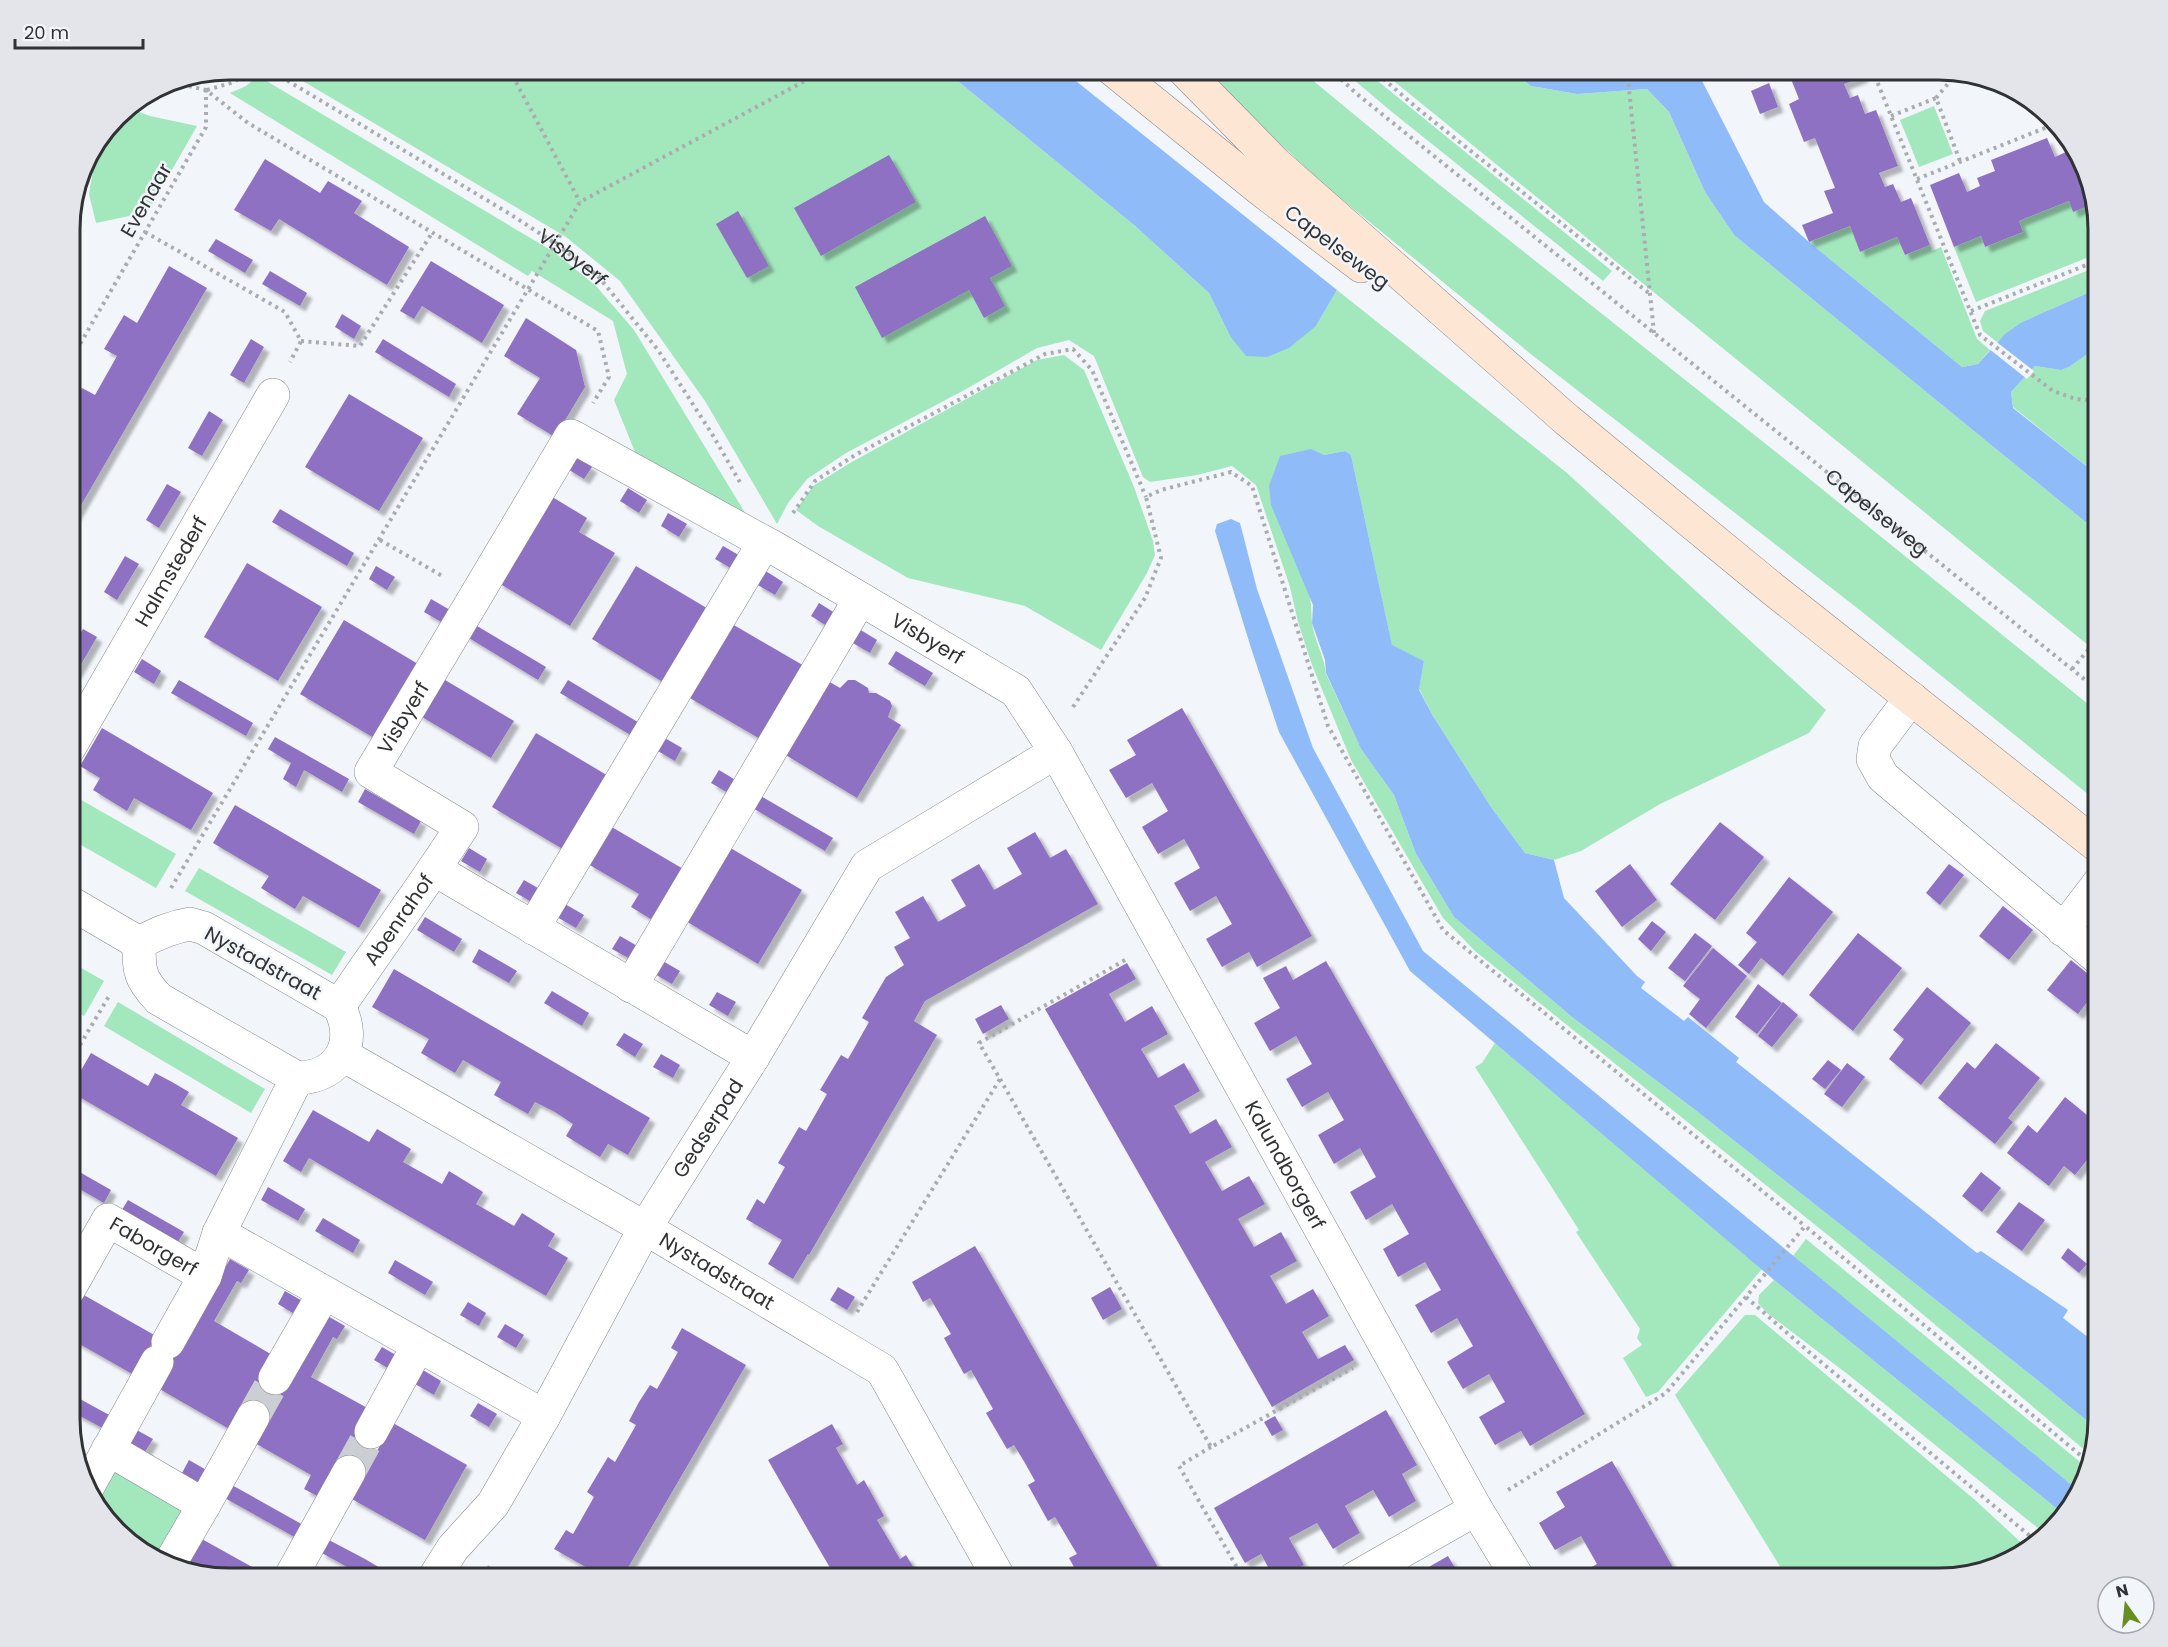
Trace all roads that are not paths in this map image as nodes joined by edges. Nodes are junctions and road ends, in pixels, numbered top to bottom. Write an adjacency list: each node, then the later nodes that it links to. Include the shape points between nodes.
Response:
1 (1126, 79): 4 (main road, Capelseweg, via 1260,189)
2 (1193, 79): 4 (main road, Capelseweg, via 1276,164)
3 (273, 395): 8 (street, Halmstederf)
4 (1567, 420): 7 (main road, Capelseweg)
5 (771, 546): 6 (street, Visbyerf); 11 (street, Visbyerf, via 571,436 371,772 462,827); 14 (street, via 637,754)
6 (860, 599): 9 (street, Visbyerf, via 1016,691); 18 (street)
7 (1911, 698): 10 (main road, Capelseweg); 15 (street, via 1875,746 1873,759 1877,768)
8 (80, 729)
9 (1053, 747): 21 (street, Gedserpad, via 867,866); 37 (street, Kalundborgerf)
10 (2088, 838)
11 (434, 869): 14 (street, Abenrahof); 19 (street, Abenrahof)
12 (2088, 897): 15 (street)
13 (80, 908): 16 (street)
14 (533, 928): 18 (street, Abenrahof)
15 (2063, 930): 17 (street)
16 (139, 943): 19 (street, Nystadstraat, via 173,927 190,924 204,928); 22 (street, via 139,969 146,985 159,999)
17 (2088, 950)
18 (631, 986): 21 (street, Abenrahof)
19 (339, 1006): 20 (street, Nystadstraat, via 345,1017 347,1037)
20 (343, 1055): 22 (street, via 330,1069 311,1078); 23 (street, Nystadstraat)
21 (753, 1057): 23 (street, Gedserpad)
22 (297, 1078): 24 (street, Faborgerf)
23 (645, 1228): 30 (street, Gedserpad); 41 (street, Nystadstraat, via 882,1370)
24 (219, 1233): 26 (street, Faborgerf); 27 (street)
25 (80, 1270): 26 (street, Faborgerf, via 108,1220)
26 (205, 1276): 33 (street, Faborgerf)
27 (324, 1293): 28 (street); 29 (street)
28 (418, 1346): 30 (street); 32 (street)
29 (275, 1378)
30 (544, 1416): 40 (street, Gedserpad, via 493,1504)
31 (253, 1417): 36 (street)
32 (371, 1432)
33 (108, 1449): 35 (street, Faborgerf); 36 (street)
34 (349, 1472): 39 (street)
35 (92, 1479)
36 (204, 1505): 38 (street)
37 (1476, 1509): 42 (street); 43 (street, Kalundborgerf)
38 (174, 1557)
39 (296, 1568)
40 (440, 1568)
41 (993, 1568)
42 (1373, 1568)
43 (1512, 1568)

